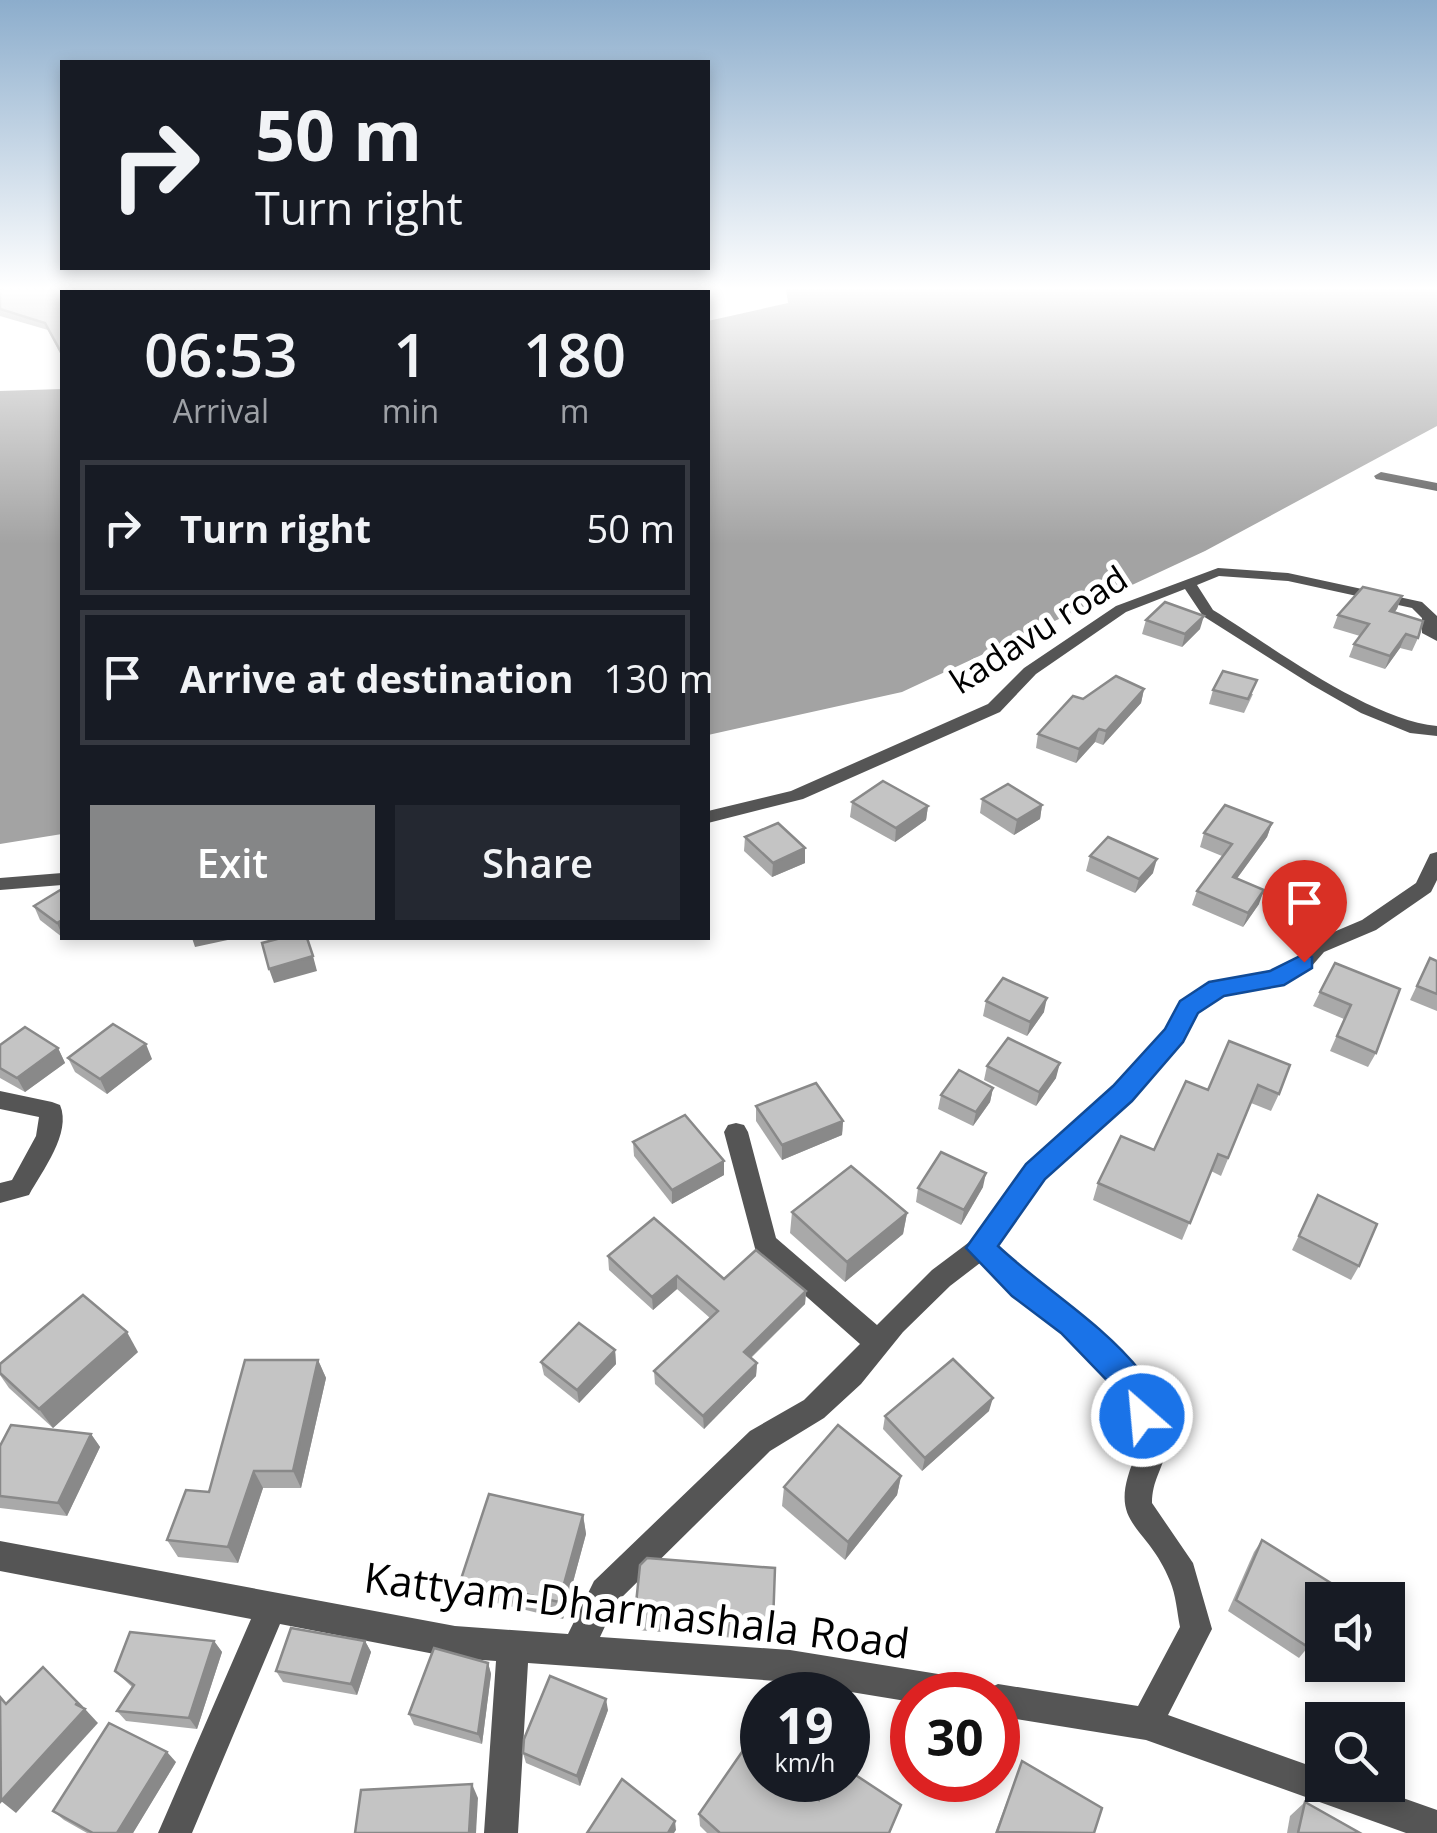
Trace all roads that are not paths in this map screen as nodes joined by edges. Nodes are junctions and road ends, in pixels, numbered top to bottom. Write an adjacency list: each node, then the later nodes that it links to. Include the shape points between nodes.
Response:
1 (1381, 476): 2 (street)
2 (1437, 487)
3 (1188, 583): 4 (street, kadavu road, via 1218,572 1311,580 1418,605); 5 (street, via 1208,613 1318,682 1368,709); 6 (street, kadavu road, via 1122,609 1030,670 994,708 797,795)
4 (1437, 636)
5 (1437, 732)
6 (710, 817)
7 (1437, 858): 10 (street)
8 (60, 879): 9 (street)
9 (0, 884)
10 (1430, 891): 14 (street, via 1316,947 1275,979 1218,988 1189,1007 1174,1035 1122,1094 1036,1172)
11 (0, 1100): 13 (street, via 52,1112 48,1137 20,1188)
12 (736, 1132): 15 (street, via 766,1244)
13 (0, 1193)
14 (981, 1248): 15 (street, via 941,1278); 22 (street, via 1072,1323 1132,1384 1153,1448 1137,1478 1139,1517 1180,1568 1196,1629)
15 (878, 1343): 19 (street, via 814,1408 760,1441 606,1592)
16 (0, 1556): 17 (street, Kattyam-Dharmashala Road)
17 (271, 1608): 18 (street, Kattyam-Dharmashala Road, via 455,1642); 24 (street)
18 (513, 1646): 19 (street, Kattyam-Dharmashala Road); 25 (street)
19 (576, 1651): 20 (street, Kattyam-Dharmashala Road, via 790,1666)
20 (890, 1682)
21 (1020, 1704): 22 (street)
22 (1146, 1724): 23 (street)
23 (1437, 1827)
24 (175, 1833)
25 (501, 1833)

